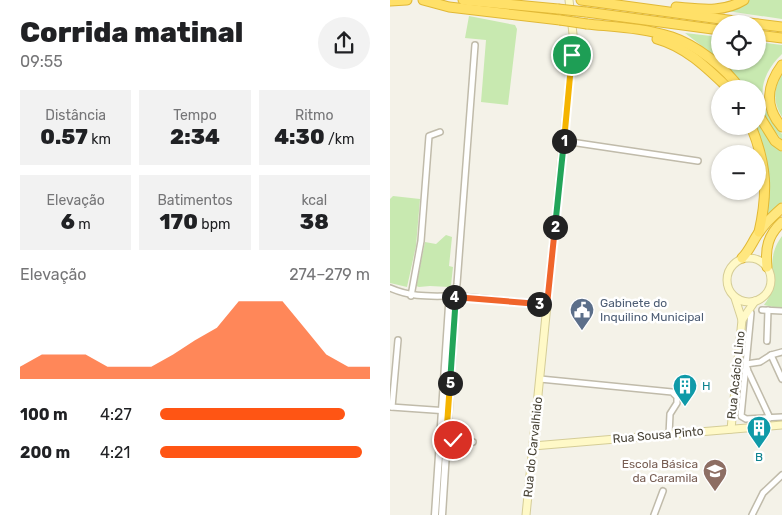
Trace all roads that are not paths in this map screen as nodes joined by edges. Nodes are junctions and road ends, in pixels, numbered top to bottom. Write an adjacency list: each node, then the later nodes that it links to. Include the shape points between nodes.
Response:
1 (390, 0): 2 (highway)
2 (407, 0)
3 (423, 0): 11 (highway, bridge, via 450,7)
4 (463, 0): 13 (highway, bridge)
5 (569, 0): 24 (main road, Rua do Carvalhido, via 573,34)
6 (583, 0): 8 (highway)
7 (744, 0): 8 (highway, via 723,9 659,4)
8 (649, 9): 9 (highway)
9 (711, 18)
10 (766, 25): 12 (highway)
11 (611, 26): 18 (highway, via 666,42 702,62); 19 (highway, via 674,38 717,64)
12 (782, 27)
13 (711, 29)
14 (766, 36): 15 (highway)
15 (782, 38)
16 (475, 45): 34 (street)
17 (782, 65): 20 (highway, via 773,76 769,90 771,110)
18 (720, 80)
19 (732, 80)
20 (782, 126)
21 (766, 127): 25 (highway)
22 (440, 132): 33 (street, via 429,136 421,242)
23 (755, 135): 29 (highway, via 761,150 765,177)
24 (564, 141): 26 (street); 37 (main road, Rua do Carvalhido)
25 (782, 146)
26 (698, 162)
27 (782, 208): 29 (highway)
28 (782, 222): 31 (highway, via 770,236)
29 (759, 232): 30 (highway)
30 (742, 258): 31 (main road, via 756,259); 35 (main road, via 730,267 727,274 728,288)
31 (767, 267): 36 (main road, via 770,287)
32 (390, 288): 33 (street)
33 (411, 296): 34 (street)
34 (454, 296): 37 (street); 49 (street, via 448,306)
35 (736, 298): 36 (main road, via 743,302); 40 (main road, Rua Acácio Lino)
36 (755, 301): 40 (main road, Rua Acácio Lino)
37 (547, 305): 46 (main road, Rua do Carvalhido)
38 (782, 311): 42 (street, via 765,310)
39 (751, 313): 45 (street)
40 (742, 320): 53 (main road, Rua Acácio Lino)
41 (398, 340): 48 (street)
42 (767, 341)
43 (782, 352): 44 (street)
44 (771, 355): 45 (street, via 760,362); 47 (street)
45 (746, 364): 51 (street); 51 (street, via 742,416 746,419)
46 (540, 379): 54 (street, via 672,392 677,403 670,414); 57 (main road, Rua do Carvalhido)
47 (782, 379)
48 (391, 407): 49 (street)
49 (444, 411): 55 (street); 60 (street)
50 (782, 417): 51 (street)
51 (770, 418)
52 (782, 425): 53 (main road, Rua Sousa Pinto)
53 (731, 429): 54 (main road, Rua Sousa Pinto)
54 (669, 435): 57 (main road, Rua Sousa Pinto)
55 (446, 439): 56 (street); 61 (street)
56 (473, 442)
57 (533, 446): 62 (main road, Rua do Carvalhido)
58 (782, 475): 64 (street, via 763,494)
59 (663, 491): 63 (street)
60 (435, 515)
61 (442, 515)
62 (526, 515)
63 (654, 515)
64 (752, 515)

